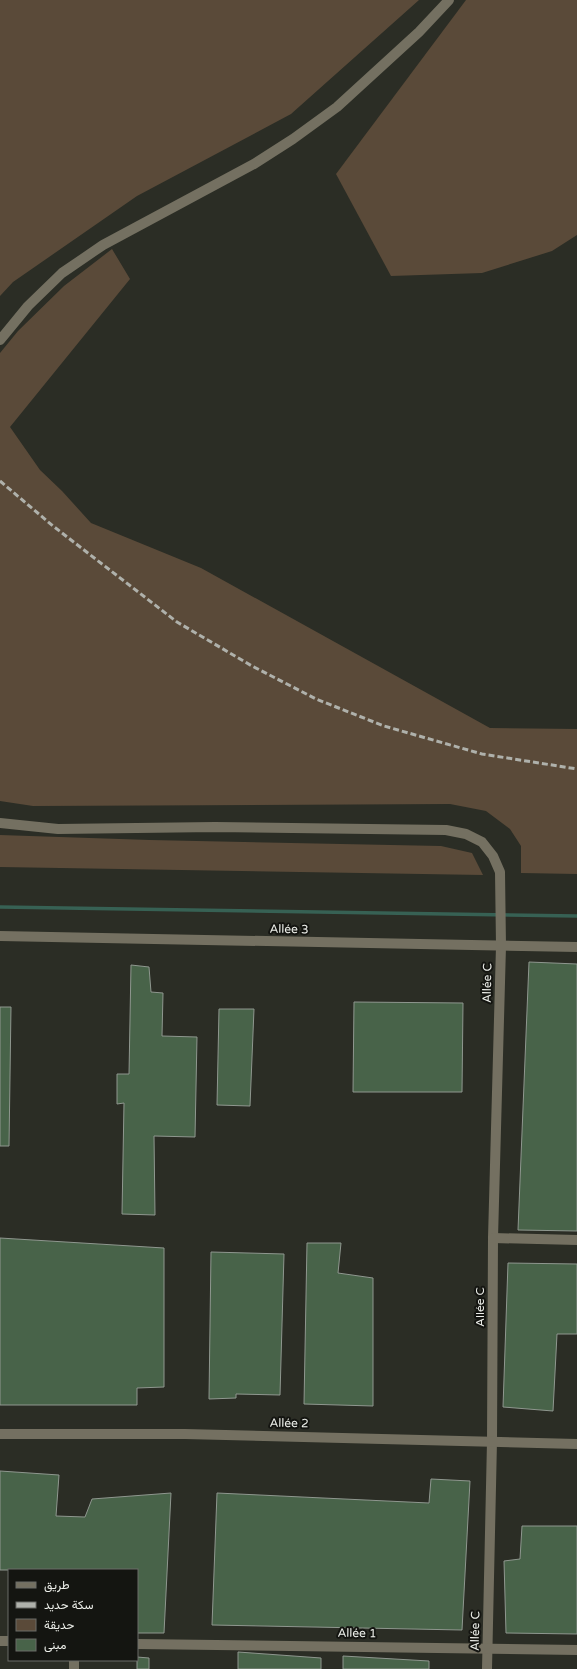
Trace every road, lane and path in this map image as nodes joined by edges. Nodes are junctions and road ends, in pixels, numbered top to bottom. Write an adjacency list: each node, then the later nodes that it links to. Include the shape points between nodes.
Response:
1 (449, 0): 2 (street, via 419,32 337,107 254,164 128,230 62,273 28,306)
2 (0, 340)
3 (0, 823): 5 (street, Allée C, via 58,830 215,827 446,830 466,834 482,842 493,856 500,872)
4 (0, 936): 5 (street, Allée 3)
5 (500, 941): 6 (street, Allée 3); 7 (street, Allée C)
6 (577, 947)
7 (493, 1238): 8 (street); 10 (street, Allée C)
8 (577, 1240)
9 (0, 1434): 10 (street, Allée 2, via 185,1434)
10 (492, 1441): 11 (street, Allée 2); 13 (street, Allée C)
11 (577, 1444)
12 (138, 1644): 13 (street, Allée 1)
13 (487, 1649): 14 (street, Allée 1); 15 (street, Allée C)
14 (577, 1650)
15 (487, 1669)

